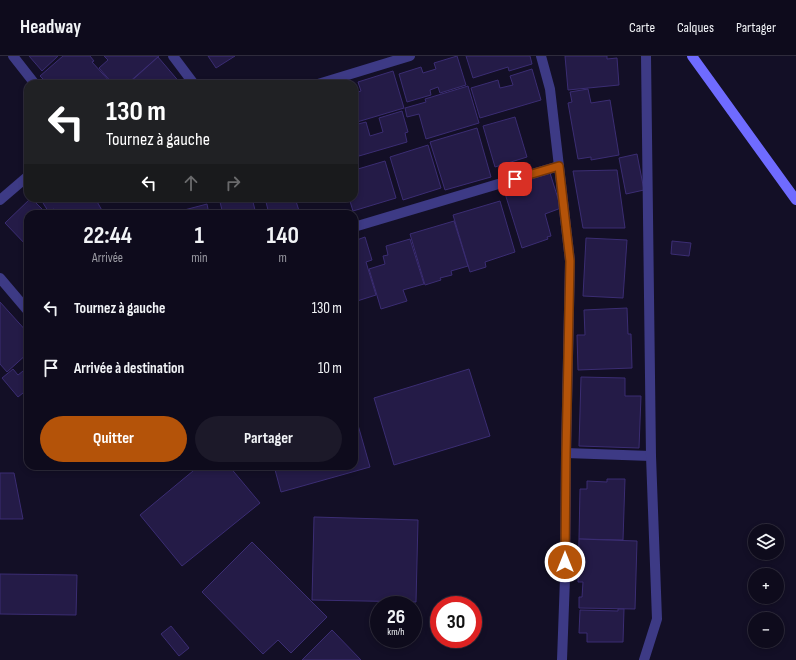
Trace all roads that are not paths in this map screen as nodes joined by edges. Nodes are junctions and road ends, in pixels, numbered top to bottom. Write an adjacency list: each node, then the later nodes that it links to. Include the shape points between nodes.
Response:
1 (13, 56): 7 (street)
2 (173, 56): 8 (street)
3 (410, 56): 9 (street)
4 (541, 56): 10 (street, via 550,89)
5 (646, 56): 18 (street)
6 (692, 56): 13 (street)
7 (32, 80)
8 (191, 80)
9 (331, 80)
10 (559, 166): 14 (street); 17 (street, via 570,261)
11 (24, 179): 12 (street)
12 (0, 200)
13 (796, 200)
14 (358, 226)
15 (0, 278): 16 (street)
16 (24, 306)
17 (566, 453): 18 (street); 19 (street)
18 (651, 456): 20 (street, via 657,619)
19 (562, 660)
20 (644, 660)

